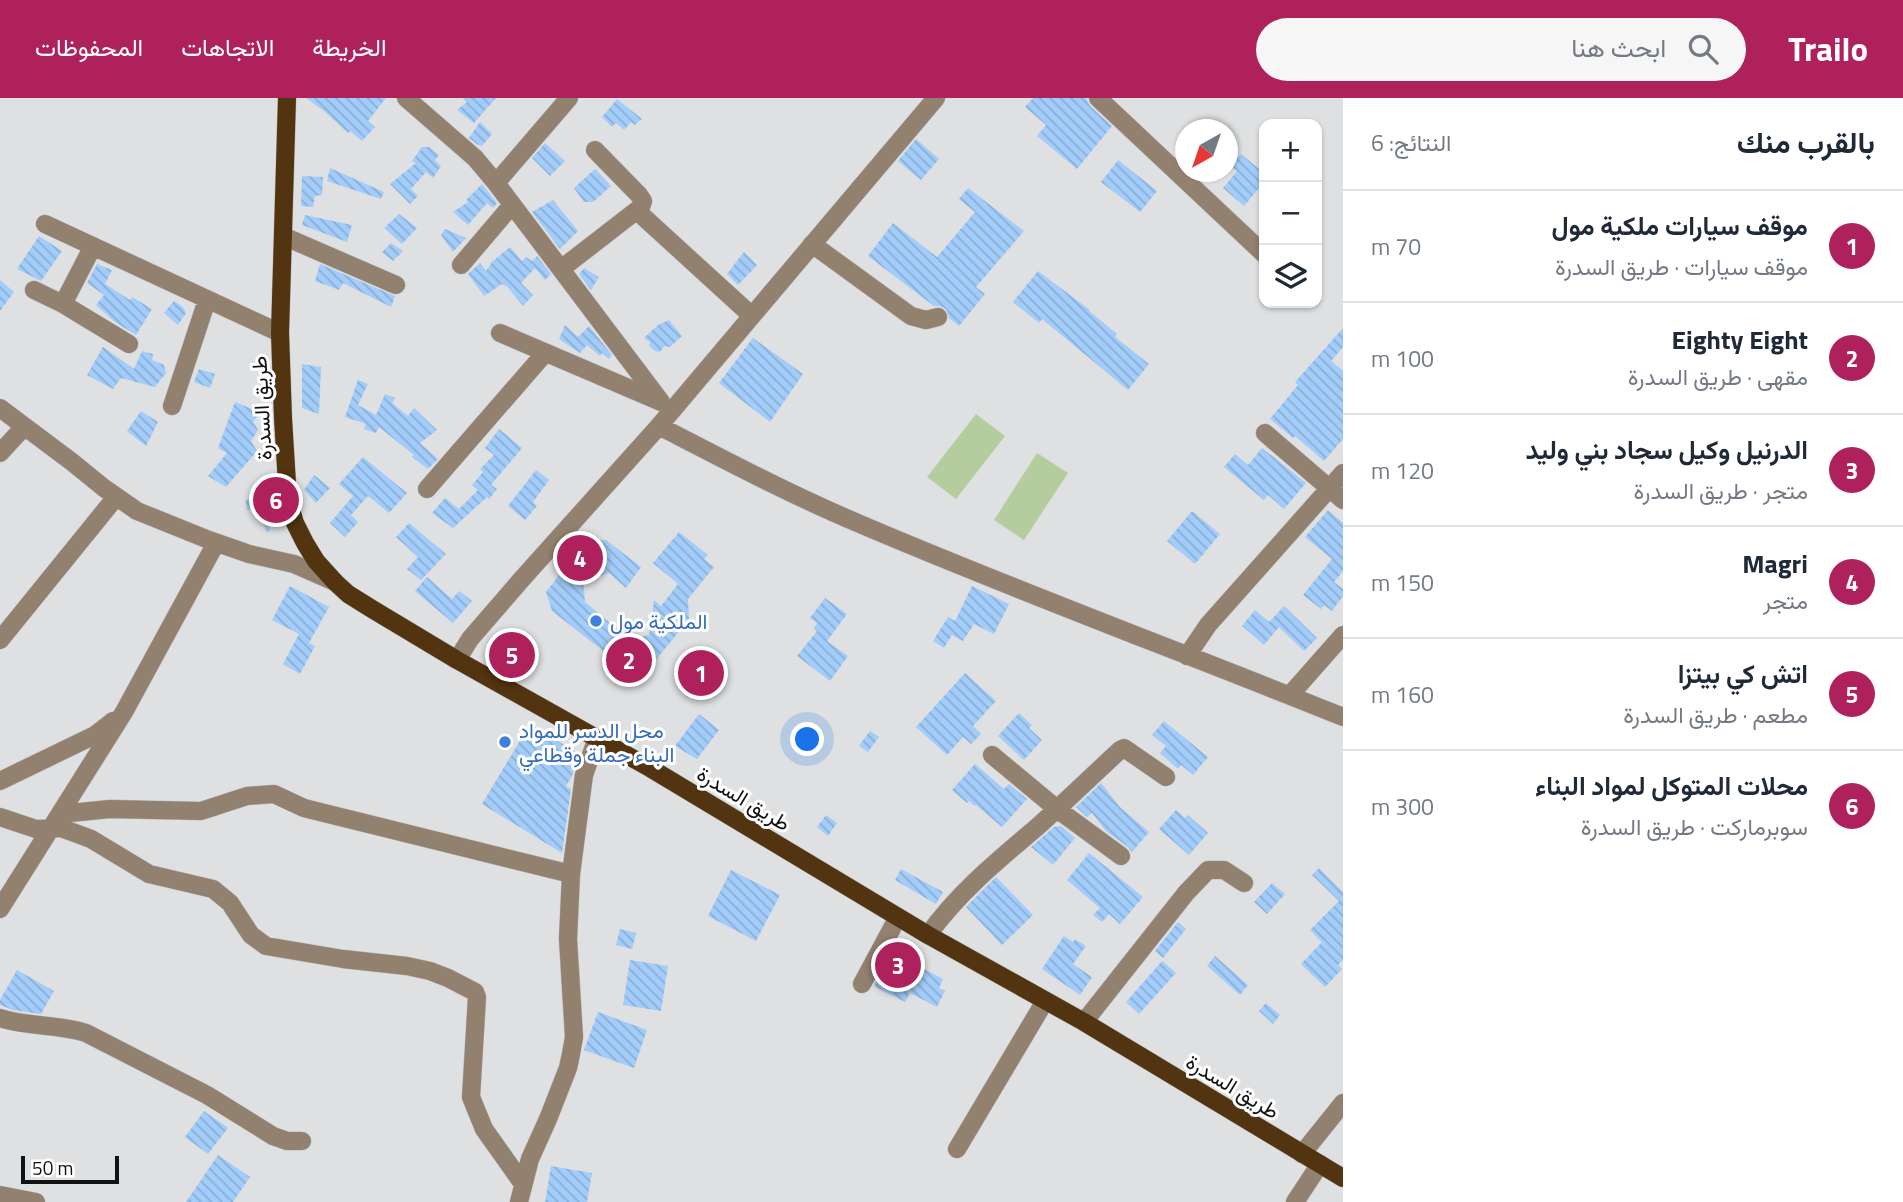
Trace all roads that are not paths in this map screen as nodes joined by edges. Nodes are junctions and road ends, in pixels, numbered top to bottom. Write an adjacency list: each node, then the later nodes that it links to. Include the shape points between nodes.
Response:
1 (288, 98): 11 (main road, طريق السدرة)
2 (406, 98): 7 (street, via 475,158)
3 (569, 98): 7 (street)
4 (936, 98): 12 (street)
5 (1098, 98): 14 (street)
6 (595, 150): 9 (street, via 639,195 643,201)
7 (496, 183): 8 (street)
8 (512, 205): 15 (street); 16 (street)
9 (637, 211): 16 (street); 21 (street)
10 (45, 224): 13 (street)
11 (283, 236): 17 (street); 23 (main road, طريق السدرة)
12 (812, 244): 21 (street); 22 (street, via 911,316)
13 (93, 246): 19 (street); 20 (street)
14 (1259, 249)
15 (461, 265)
16 (561, 269): 27 (street)
17 (396, 285)
18 (34, 290): 20 (street)
19 (207, 300): 23 (street); 28 (street)
20 (63, 304): 25 (street)
21 (752, 316): 27 (street)
22 (938, 317)
23 (280, 333): 38 (main road, طريق السدرة, via 288,500)
24 (500, 333): 26 (street)
25 (129, 344)
26 (545, 353): 27 (street); 35 (street)
27 (667, 405): 30 (street)
28 (172, 406)
29 (0, 408): 31 (street)
30 (659, 426): 44 (street, via 858,523); 45 (street, via 470,639)
31 (24, 427): 33 (street); 37 (street)
32 (1265, 433): 36 (street)
33 (0, 453)
34 (1343, 473): 36 (street)
35 (427, 489)
36 (1336, 494): 44 (street, via 1208,625)
37 (116, 497): 39 (street, via 137,511); 43 (street)
38 (295, 523): 40 (street, via 294,551); 41 (main road, طريق السدرة, via 316,561)
39 (216, 543): 40 (street); 47 (street)
40 (273, 559): 41 (street)
41 (335, 582): 45 (main road, طريق السدرة)
42 (1343, 635): 46 (street)
43 (0, 640)
44 (1187, 656): 46 (street)
45 (457, 660): 49 (main road, طريق السدرة)
46 (1290, 695): 48 (street)
47 (124, 712): 52 (street, via 95,735); 55 (street)
48 (1343, 717)
49 (597, 738): 57 (street, via 584,775); 60 (main road, طريق السدرة)
50 (992, 755): 53 (street)
51 (1166, 777): 53 (street, via 1124,748)
52 (0, 780)
53 (1057, 809): 56 (street); 61 (street, via 965,889)
54 (0, 817): 55 (street, via 36,829)
55 (55, 821): 57 (street, via 110,809 201,811 247,796 274,794 304,808); 59 (street); 72 (street, via 149,874 213,890 230,902 251,935 266,946 430,971 475,992 471,1097)
56 (1121, 856)
57 (571, 874): 72 (street, via 568,939 574,1037 568,1068 530,1159)
58 (1244, 883): 65 (street, via 1224,870 1208,870)
59 (0, 909)
60 (898, 917): 61 (main road, طريق السدرة); 62 (street)
61 (928, 934): 63 (main road, طريق السدرة)
62 (862, 984)
63 (1045, 1001): 65 (main road, طريق السدرة); 68 (street)
64 (0, 1018): 67 (street, via 86,1033 207,1095 273,1136)
65 (1084, 1022): 69 (main road, طريق السدرة)
66 (1343, 1103): 69 (street)
67 (302, 1141)
68 (957, 1149)
69 (1302, 1154): 70 (main road, طريق السدرة)
70 (1320, 1164): 71 (main road, طريق السدرة); 75 (street)
71 (1343, 1178)
72 (521, 1193)
73 (0, 1195): 74 (street)
74 (36, 1202)
75 (1295, 1202)

